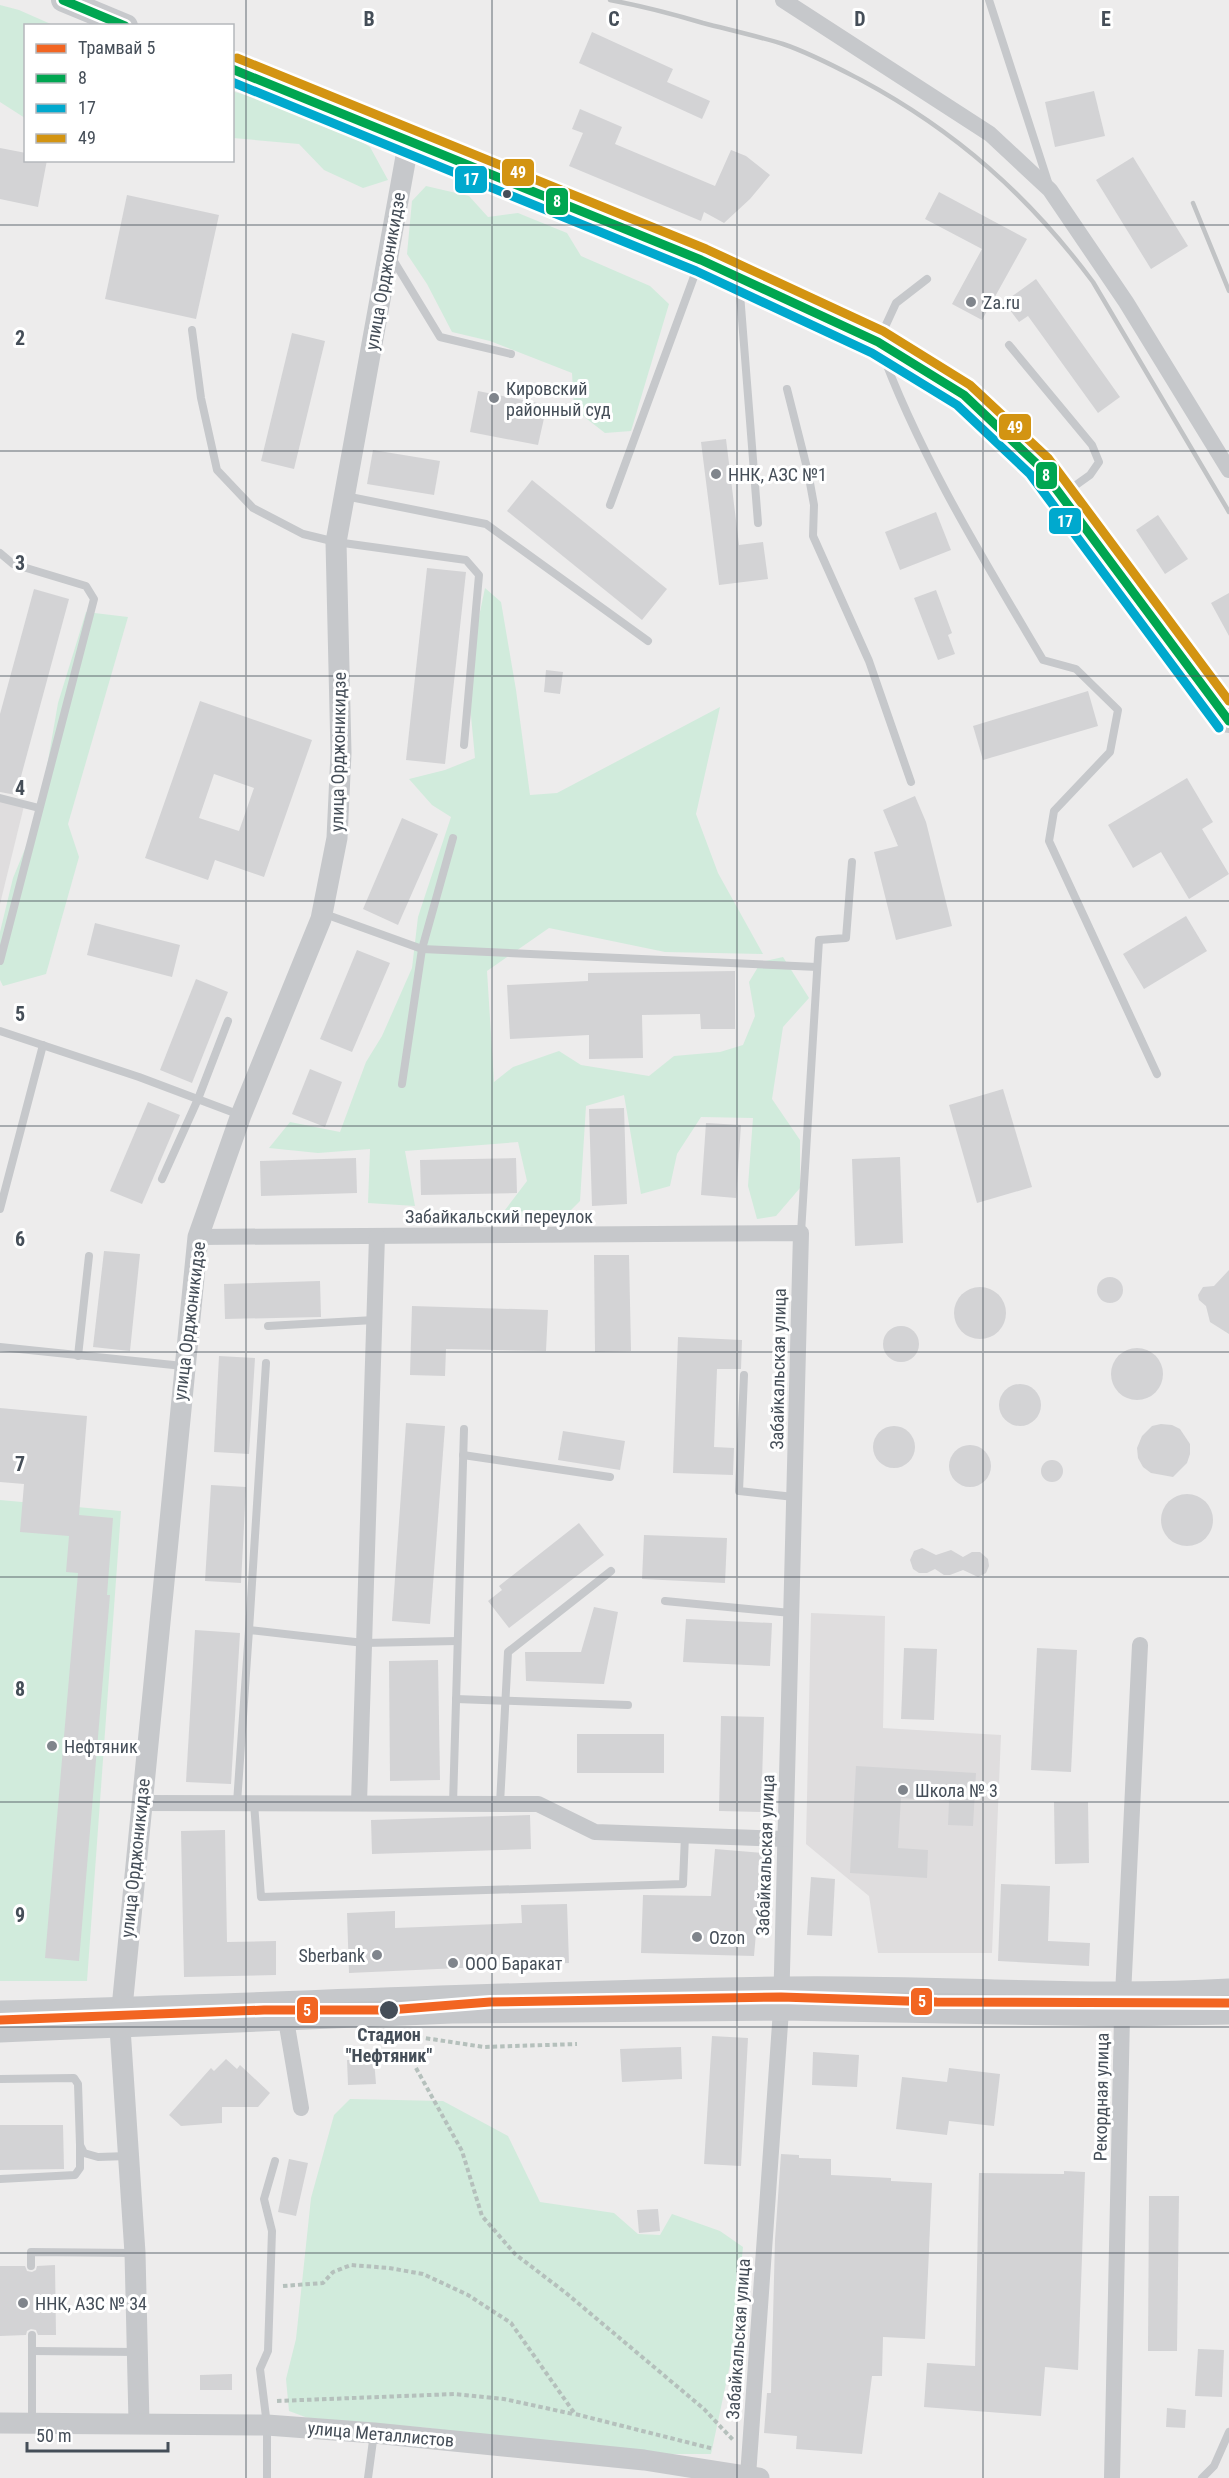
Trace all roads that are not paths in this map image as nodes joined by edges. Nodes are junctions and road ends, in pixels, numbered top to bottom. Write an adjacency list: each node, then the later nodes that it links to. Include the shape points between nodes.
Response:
1 (63, 0): 4 (main road)
2 (783, 0): 7 (street, via 990,134)
3 (989, 0): 7 (lane)
4 (121, 24)
5 (234, 70): 6 (main road)
6 (409, 140): 8 (street, улица Орджоникидзе); 9 (main road)
7 (1050, 190): 17 (street, via 1126,302)
8 (388, 253): 15 (lane, via 440,337); 18 (street, улица Орджоникидзе)
9 (701, 260): 10 (main road); 20 (lane)
10 (739, 278): 13 (main road); 21 (lane)
11 (927, 279): 13 (lane, via 896,303)
12 (192, 330): 22 (lane, via 201,398 217,470 254,508 303,534)
13 (878, 342): 19 (main road, via 964,395 1039,466); 39 (lane, via 896,392 952,506 1042,660 1076,669 1118,710 1110,752 1054,811 1049,841)
14 (1009, 345): 19 (lane, via 1092,446 1099,462 1090,475)
15 (511, 354)
16 (787, 390): 27 (lane, via 814,505 813,536 869,661)
17 (1229, 470)
18 (344, 496): 22 (street, улица Орджоникидзе); 24 (lane, via 486,524)
19 (1061, 496): 25 (main road)
20 (610, 505)
21 (758, 523)
22 (336, 542): 26 (lane, via 466,560 479,575); 32 (street, улица Орджоникидзе, via 342,753 337,838)
23 (0, 553): 29 (lane, via 13,564 86,586 94,599)
24 (648, 640)
25 (1229, 721)
26 (464, 745)
27 (911, 782)
28 (0, 798): 29 (lane)
29 (39, 808): 34 (lane)
30 (453, 838): 33 (lane)
31 (852, 862): 35 (lane, via 846,938 819,940)
32 (322, 913): 33 (lane); 42 (street, улица Орджоникидзе)
33 (423, 949): 35 (lane); 40 (lane)
34 (0, 961)
35 (817, 967): 45 (lane)
36 (228, 1022): 41 (lane)
37 (0, 1031): 38 (lane)
38 (43, 1045): 41 (lane); 44 (lane)
39 (1157, 1074)
40 (402, 1084)
41 (198, 1099): 42 (lane); 43 (lane)
42 (240, 1115): 47 (street, улица Орджоникидзе)
43 (162, 1179)
44 (0, 1209)
45 (801, 1233): 46 (street, Забайкальский переулок); 59 (street, Забайкальская улица)
46 (377, 1236): 47 (street, Забайкальский переулок); 49 (street)
47 (198, 1237): 54 (street, улица Орджоникидзе)
48 (89, 1256): 52 (lane)
49 (374, 1320): 50 (lane); 65 (street)
50 (268, 1326)
51 (0, 1347): 52 (lane)
52 (78, 1356): 54 (lane)
53 (266, 1363): 63 (lane)
54 (183, 1366): 70 (street, улица Орджоникидзе)
55 (744, 1375): 59 (lane, via 739,1491)
56 (464, 1429): 57 (lane)
57 (463, 1455): 58 (lane); 64 (lane)
58 (610, 1477)
59 (794, 1497): 62 (street, Забайкальская улица)
60 (611, 1571): 68 (lane, via 508,1652)
61 (665, 1601): 62 (lane)
62 (791, 1613): 76 (street, Забайкальская улица)
63 (249, 1630): 65 (lane); 71 (lane)
64 (457, 1641): 65 (lane); 67 (lane)
65 (364, 1643): 72 (street)
66 (1140, 1645): 79 (street, Рекордная улица)
67 (456, 1698): 68 (lane); 73 (lane)
68 (506, 1700): 69 (lane); 74 (lane)
69 (628, 1705)
70 (141, 1803): 71 (street); 84 (street, улица Орджоникидзе)
71 (245, 1803): 72 (street); 75 (lane, via 261,1898 682,1884)
72 (359, 1803): 73 (street)
73 (453, 1804): 74 (street)
74 (500, 1804): 75 (street, via 538,1804 595,1832)
75 (685, 1835): 76 (street)
76 (785, 1839): 77 (street, Забайкальская улица)
77 (782, 1987): 79 (street); 80 (street, Забайкальская улица); 84 (street, via 548,1992)
78 (1229, 1989): 79 (street)
79 (1123, 1990): 83 (street, Рекордная улица)
80 (781, 2010): 83 (street); 85 (street, via 452,2013); 104 (street, Забайкальская улица)
81 (0, 2011): 84 (street)
82 (1229, 2014): 83 (street)
83 (1122, 2016): 107 (street, Рекордная улица)
84 (120, 2018): 85 (street); 86 (street); 90 (street, улица Орджоникидзе)
85 (285, 2020): 88 (street)
86 (0, 2031)
87 (0, 2079): 89 (lane, via 74,2078 78,2084)
88 (301, 2108)
89 (80, 2145): 90 (lane, via 88,2156); 92 (lane, via 80,2168 75,2175)
90 (129, 2156): 93 (street, улица Орджоникидзе)
91 (275, 2161): 101 (lane, via 264,2199 272,2231 268,2351 260,2369)
92 (0, 2179)
93 (135, 2253): 94 (lane, via 31,2252); 97 (street, улица Орджоникидзе)
94 (31, 2266)
95 (32, 2335): 96 (lane)
96 (32, 2351): 97 (lane); 99 (lane)
97 (137, 2352): 100 (street, улица Орджоникидзе)
98 (0, 2422): 99 (street, улица Металлистов)
99 (32, 2422): 100 (street, улица Металлистов)
100 (139, 2422): 101 (street, улица Металлистов)
101 (267, 2425): 103 (street, улица Металлистов); 105 (lane)
102 (1229, 2432): 108 (lane, via 1214,2466)
103 (374, 2433): 104 (street, улица Металлистов); 106 (lane)
104 (751, 2473)
105 (267, 2478)
106 (368, 2478)
107 (1112, 2478)
108 (1202, 2478)

